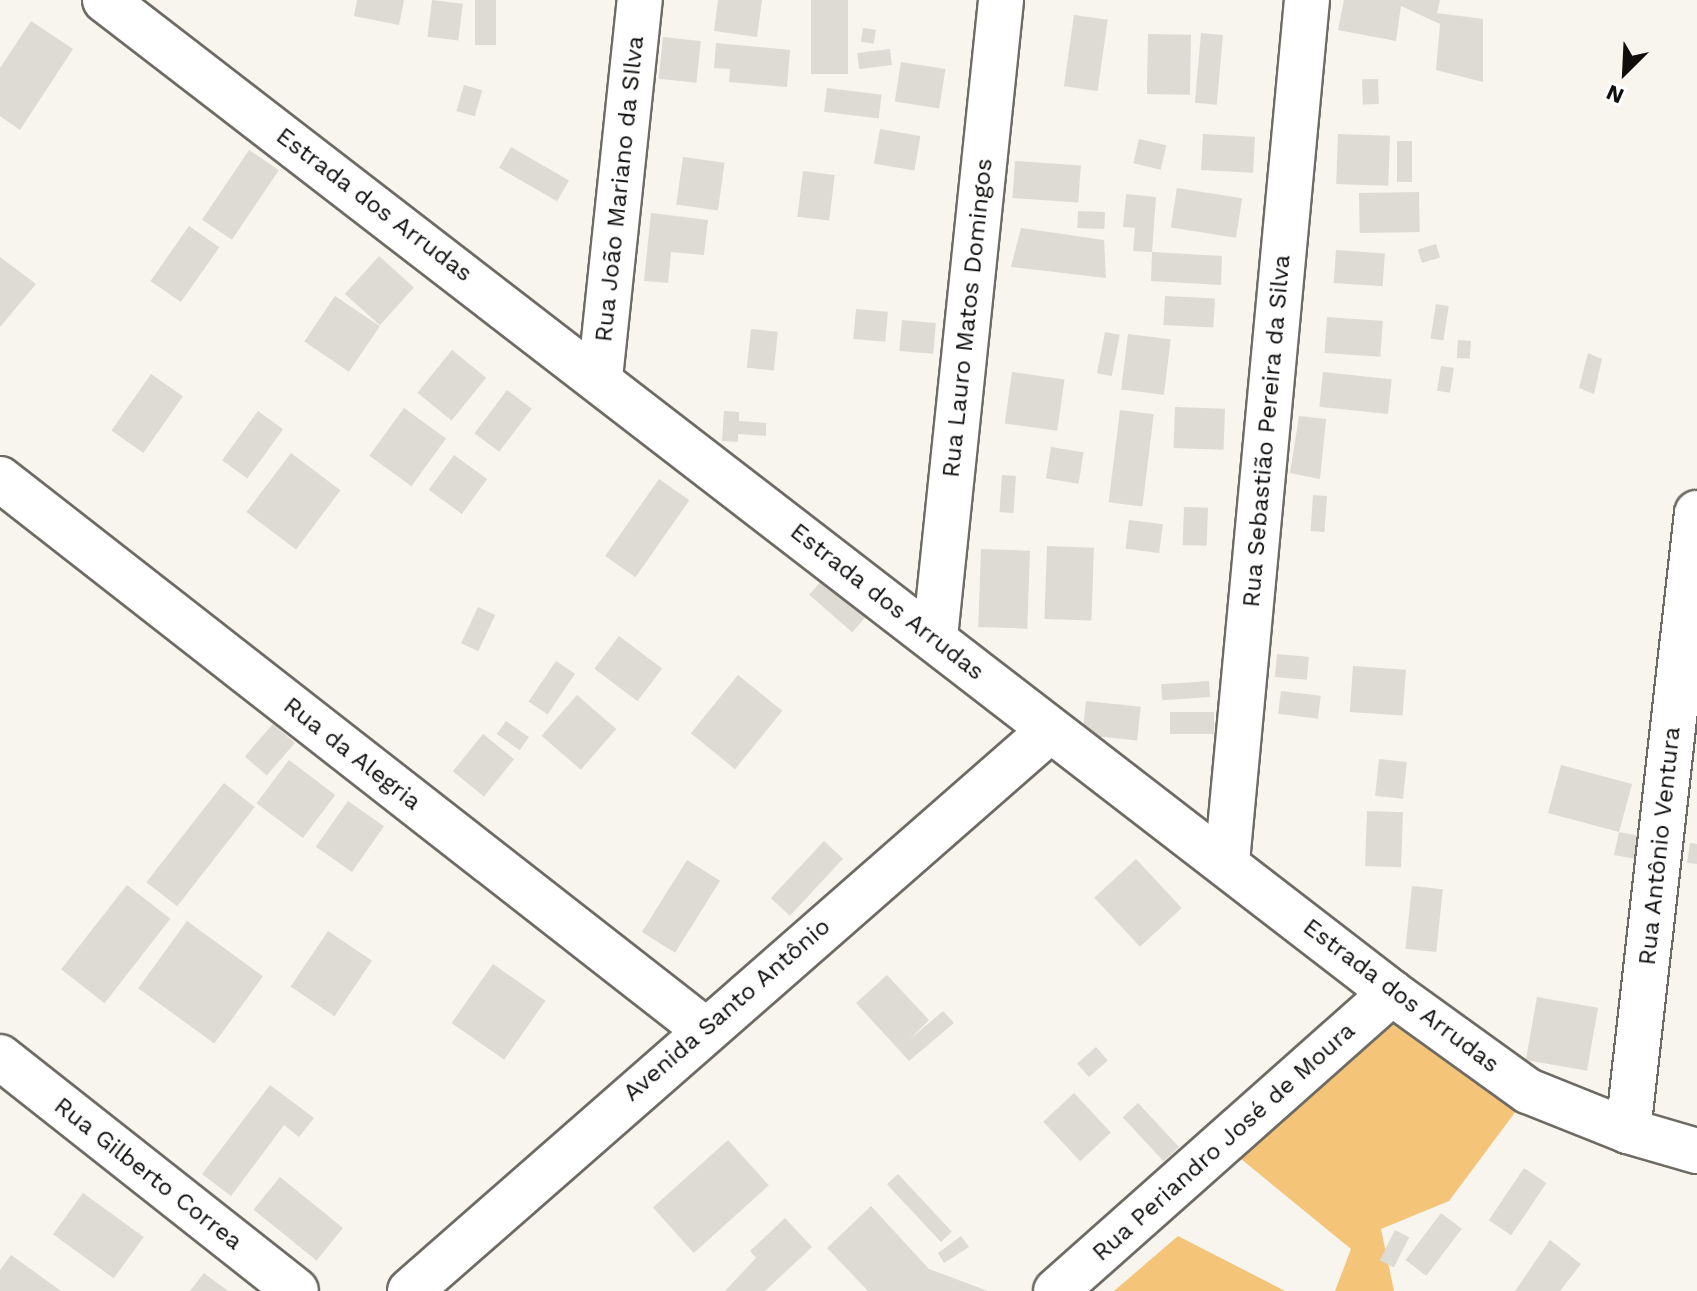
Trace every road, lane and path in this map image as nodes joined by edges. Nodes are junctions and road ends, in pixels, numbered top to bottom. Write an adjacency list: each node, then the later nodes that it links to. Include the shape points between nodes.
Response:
1 (105, 0): 5 (street, Estrada dos Arrudas)
2 (640, 0): 5 (street, Rua João Mariano da SIlva)
3 (1001, 0): 8 (street, Rua Lauro Matos Domingos)
4 (1307, 0): 10 (street, Rua Sebastião Pereira da Silva)
5 (600, 378): 8 (street, Estrada dos Arrudas)
6 (0, 479): 12 (street, Rua da Alegria)
7 (1697, 513): 14 (street, Rua Antônio Ventura)
8 (935, 637): 9 (street, Estrada dos Arrudas)
9 (1048, 732): 10 (street, Estrada dos Arrudas); 12 (street, Avenida Santo Antônio)
10 (1227, 862): 11 (street, Estrada dos Arrudas)
11 (1392, 993): 14 (street, Estrada dos Arrudas, via 1528,1091); 18 (street, Rua Periandro José de Moura)
12 (704, 1029): 17 (street, Avenida Santo Antônio)
13 (0, 1057): 16 (street, Rua Gilberto Correa)
14 (1628, 1131): 15 (street, Estrada dos Arrudas)
15 (1697, 1151)
16 (296, 1291)
17 (410, 1291)
18 (1056, 1291)

